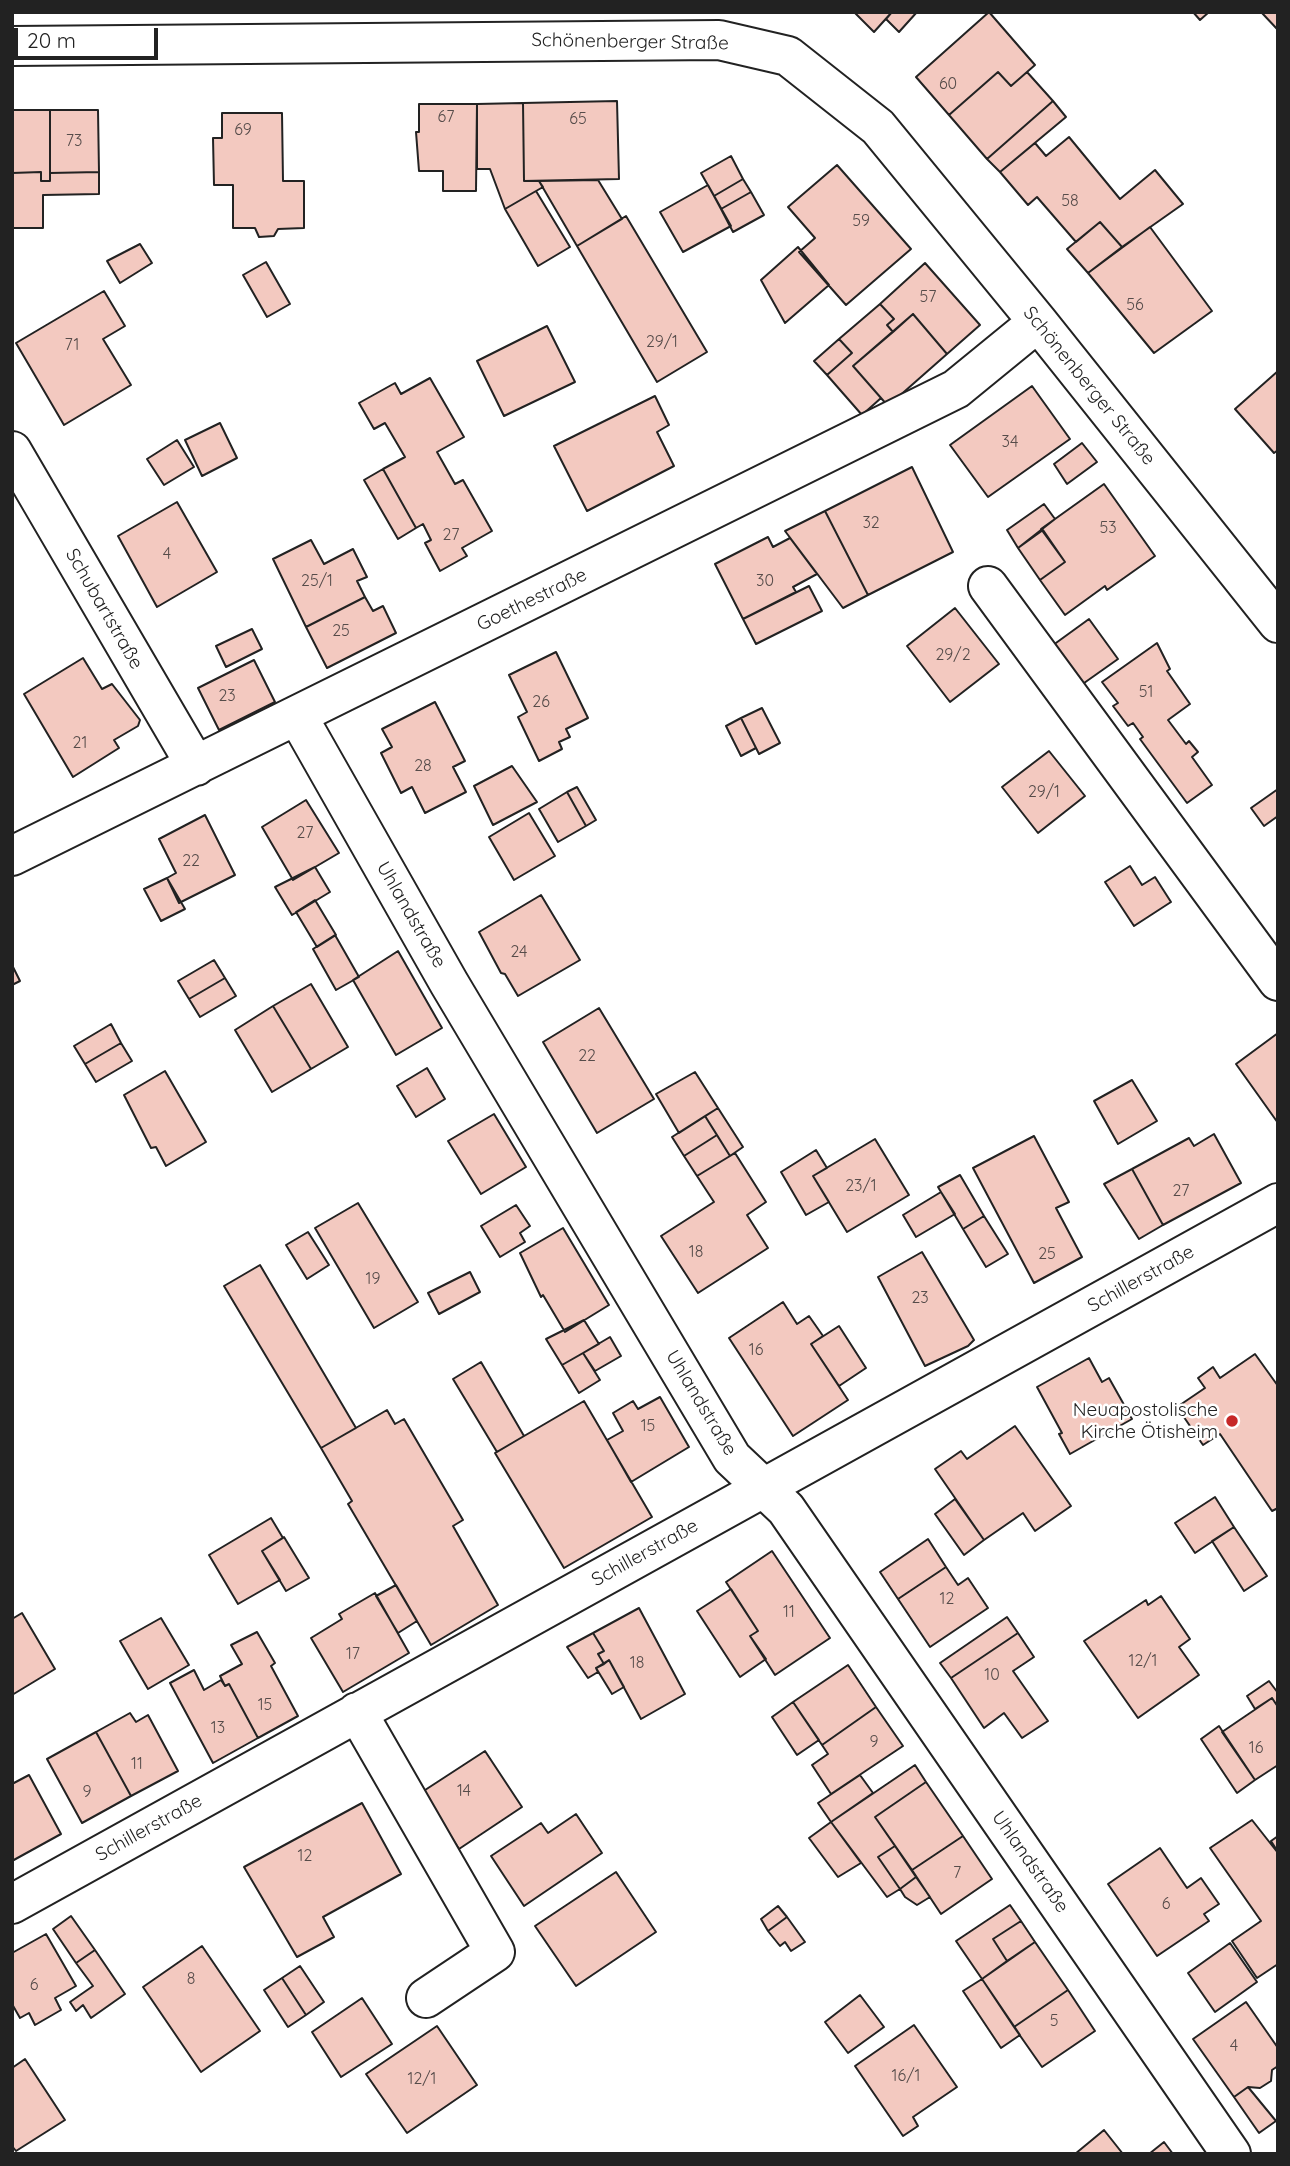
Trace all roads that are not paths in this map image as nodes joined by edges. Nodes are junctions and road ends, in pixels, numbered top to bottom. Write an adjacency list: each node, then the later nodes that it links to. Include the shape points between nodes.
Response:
1 (719, 26): 2 (street, Schönenberger Straße); 3 (street, Schönenberger Straße, via 788,56 878,127)
2 (12, 46)
3 (1038, 322): 6 (street, Schönenberger Straße); 7 (street, Goethestraße, via 957,389)
4 (12, 451): 8 (street, Schubartstraße)
5 (988, 586): 10 (street)
6 (1278, 623)
7 (298, 717): 8 (street, Goethestraße); 12 (street, Uhlandstraße, via 449,983 732,1458)
8 (197, 766): 9 (street, Goethestraße)
9 (12, 856)
10 (1278, 981)
11 (1278, 1203): 12 (street, Schillerstraße)
12 (764, 1488): 13 (street, Schillerstraße); 16 (street, Uhlandstraße, via 786,1510)
13 (357, 1712): 14 (street, Schillerstraße); 15 (street, via 495,1952)
14 (12, 1904)
15 (426, 1998)
16 (1231, 2154)

